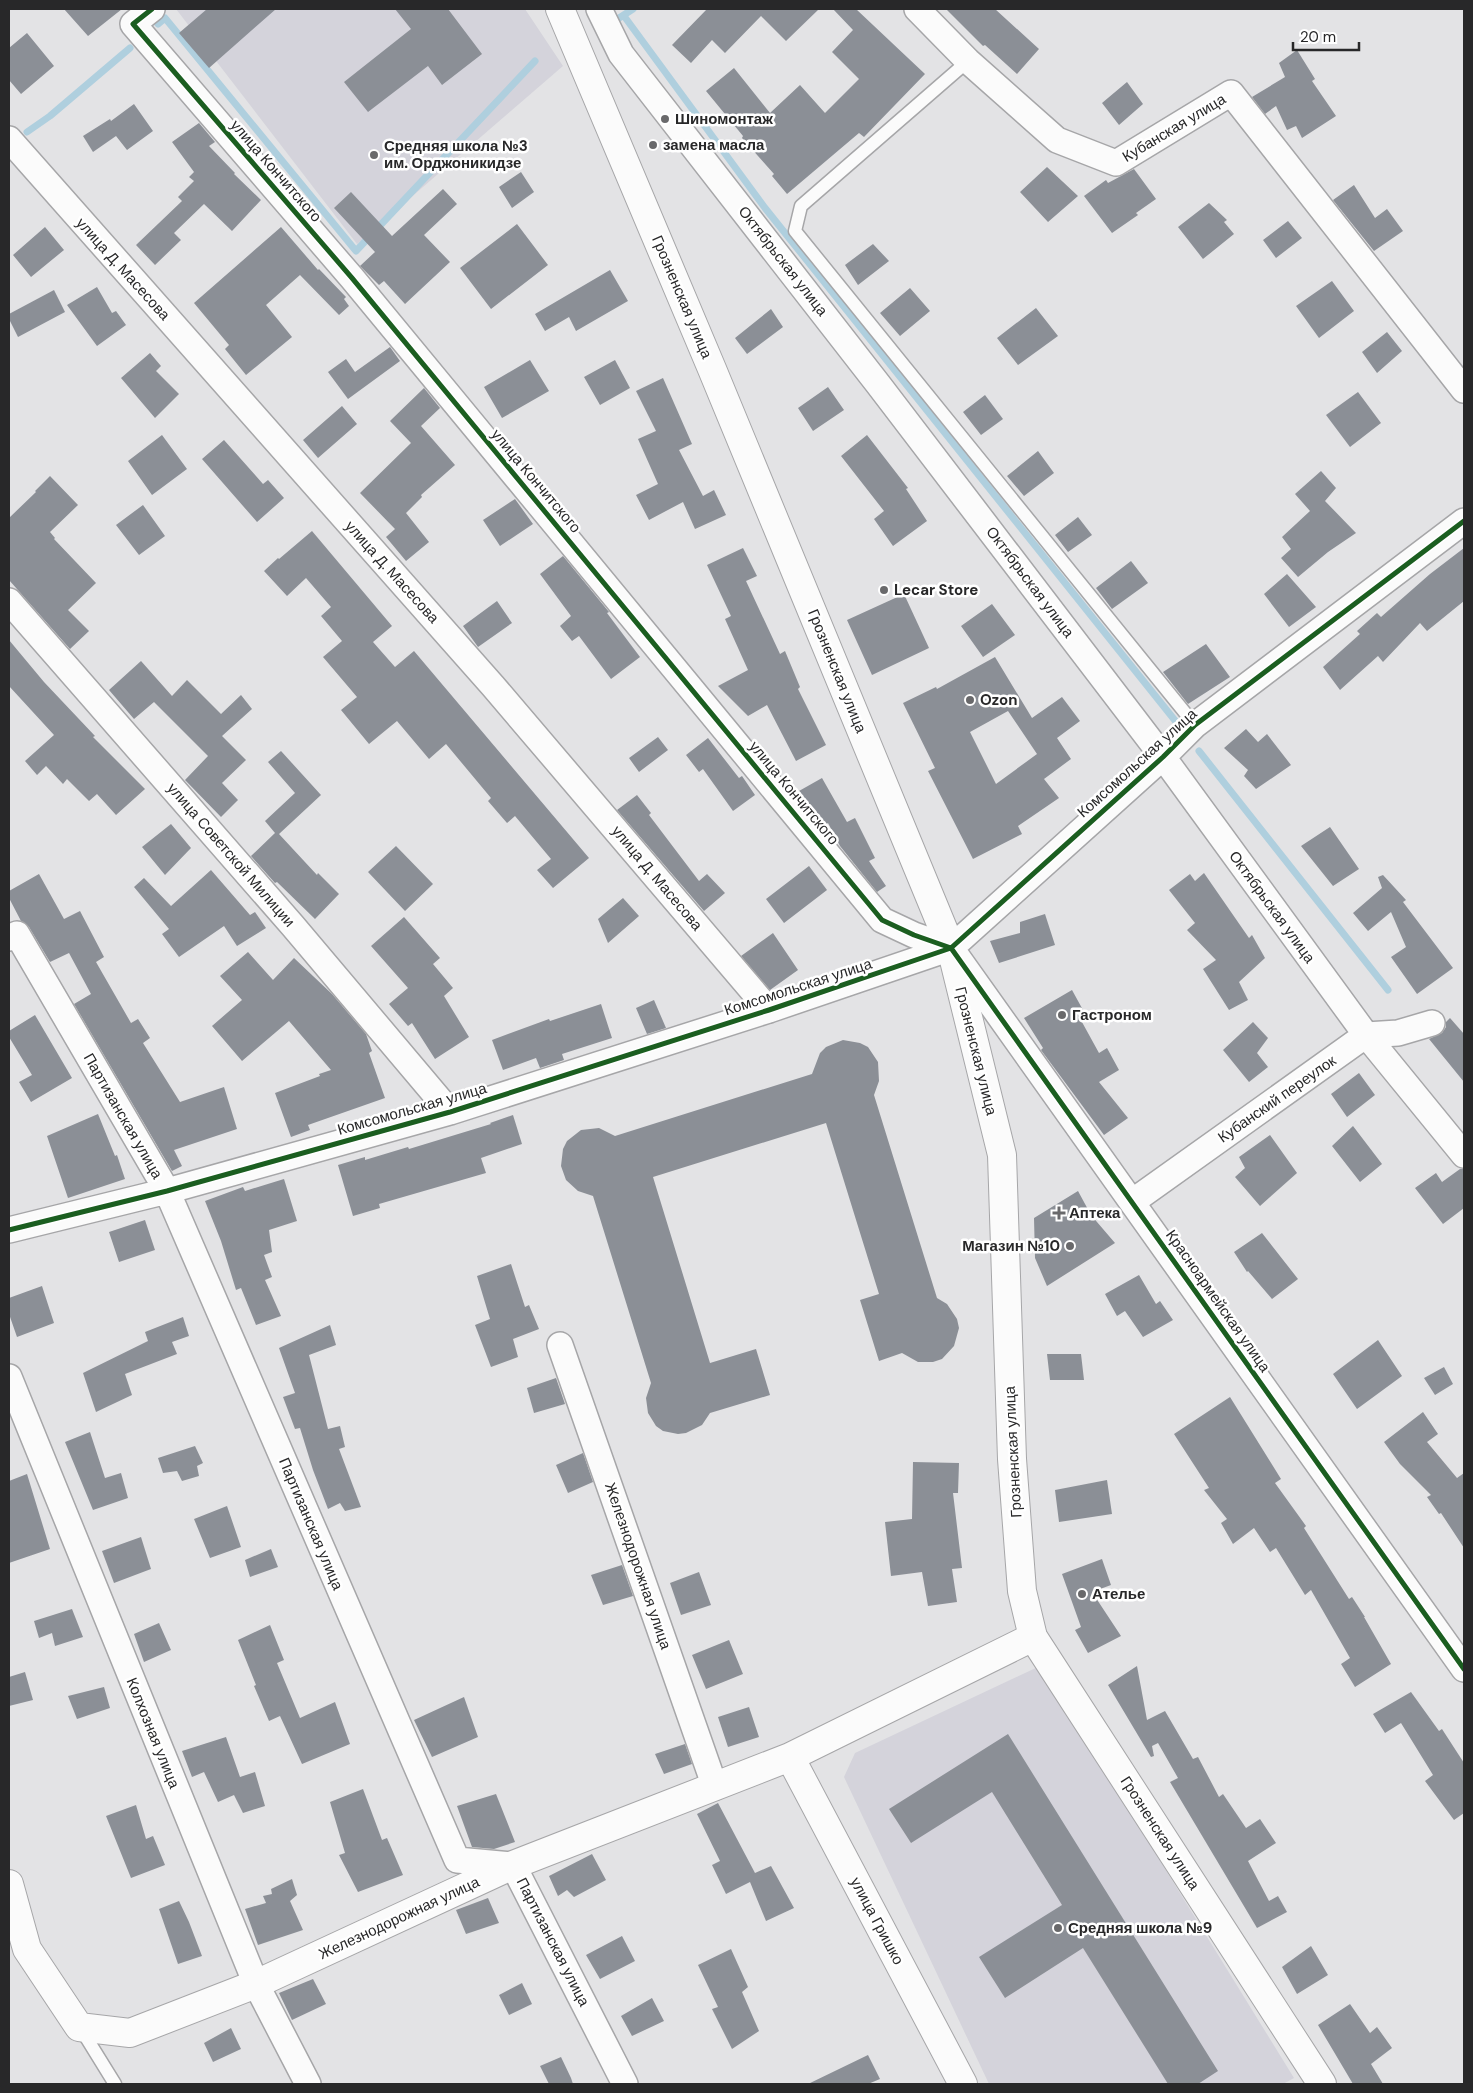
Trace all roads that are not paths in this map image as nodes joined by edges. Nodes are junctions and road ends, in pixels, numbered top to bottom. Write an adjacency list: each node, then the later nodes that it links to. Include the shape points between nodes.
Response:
1 (152, 9): 13 (street, улица Кончитского, via 133,24 352,278 882,920)
2 (560, 9): 13 (main road, Грозненская улица)
3 (599, 9): 11 (street, Октябрьская улица, via 621,54)
4 (917, 9): 5 (street, Кубанская улица)
5 (968, 61): 7 (street, Кубанская улица, via 1057,140 1116,163 1231,93); 10 (lane, via 801,206 795,231)
6 (9, 139): 14 (street, улица Д. Масесова, via 493,686)
7 (1464, 390)
8 (1464, 521): 10 (street, Комсомольская улица)
9 (9, 601): 17 (street, улица Советской Милиции, via 293,926)
10 (1195, 725): 11 (street, Комсомольская улица)
11 (1163, 757): 13 (street, Комсомольская улица); 16 (street, Октябрьская улица)
12 (9, 938): 19 (street, Партизанская улица, via 16,934)
13 (951, 948): 14 (street, Комсомольская улица); 20 (street, Красноармейская улица); 24 (main road, Грозненская улица, via 1002,1155 1012,1459 1022,1591)
14 (768, 1010): 17 (street, Комсомольская улица)
15 (1432, 1023): 16 (street, via 1398,1034)
16 (1366, 1036): 18 (street, Октябрьская улица); 20 (street, Кубанский переулок)
17 (450, 1112): 19 (street, Комсомольская улица)
18 (1464, 1154)
19 (167, 1191): 21 (street, Комсомольская улица); 28 (street, Партизанская улица, via 456,1860)
20 (1132, 1202): 25 (street, Красноармейская улица)
21 (9, 1230)
22 (560, 1345): 27 (street, Железнодорожная улица)
23 (9, 1377): 30 (street, Колхозная улица)
24 (1033, 1637): 26 (main road, Железнодорожная улица); 36 (main road, Грозненская улица)
25 (1464, 1669)
26 (790, 1757): 27 (main road, Железнодорожная улица); 35 (main road, улица Гришко)
27 (716, 1787): 28 (main road, Железнодорожная улица)
28 (514, 1865): 30 (main road, Железнодорожная улица); 34 (street, Партизанская улица)
29 (9, 1884): 31 (main road, via 27,1949)
30 (256, 1984): 31 (main road, Железнодорожная улица, via 130,2033); 33 (street, Колхозная улица)
31 (79, 2027): 32 (lane)
32 (114, 2084)
33 (308, 2084)
34 (625, 2084)
35 (963, 2084)
36 (1322, 2084)

